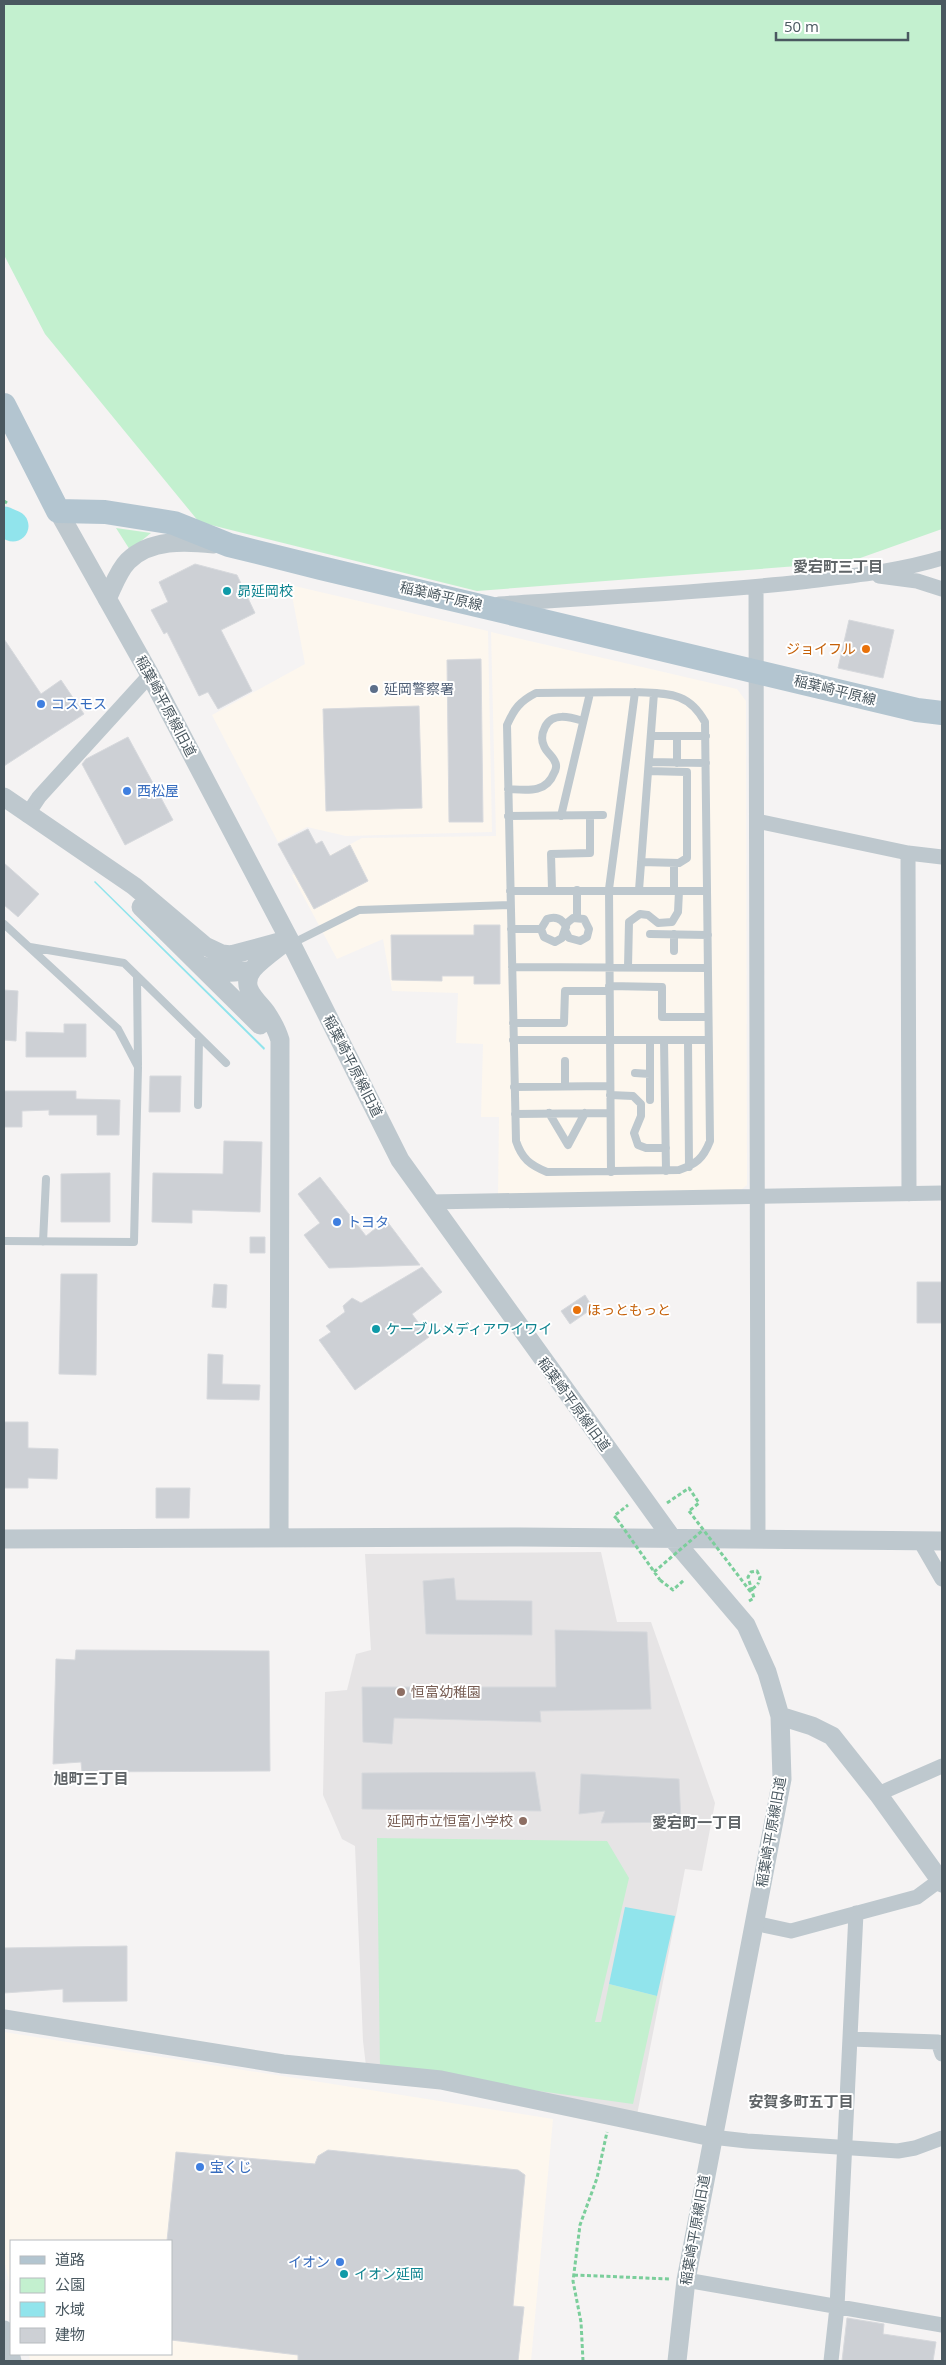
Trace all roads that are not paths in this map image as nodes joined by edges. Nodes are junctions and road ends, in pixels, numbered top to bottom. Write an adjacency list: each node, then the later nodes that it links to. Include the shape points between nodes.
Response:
1 (4, 404): 2 (main road)
2 (58, 512): 3 (main road, 稲葉崎平原線, via 105,512 174,523); 8 (street, 稲葉崎平原線旧道)
3 (229, 545): 8 (street, via 167,543 143,551 128,562); 9 (main road, 稲葉崎平原線)
4 (942, 558): 5 (street)
5 (865, 574): 6 (street); 7 (street, via 917,581)
6 (756, 587): 9 (street); 10 (street)
7 (942, 589)
8 (107, 599): 11 (street, 稲葉崎平原線旧道)
9 (480, 605): 10 (main road, 稲葉崎平原線)
10 (755, 671): 15 (main road, 稲葉崎平原線, via 917,710); 31 (street)
11 (150, 675): 26 (street, via 39,796); 53 (street, 稲葉崎平原線旧道)
12 (590, 692): 13 (lane); 16 (lane); 24 (lane, via 536,693 514,709 507,725)
13 (635, 692): 14 (lane); 37 (lane)
14 (654, 693): 17 (lane); 19 (lane, via 672,694 697,708 705,722)
15 (942, 712)
16 (583, 721): 24 (lane, via 558,717 542,732 543,742 556,769 548,784 540,789); 28 (lane)
17 (651, 736): 18 (lane); 20 (lane)
18 (677, 736): 19 (lane); 22 (lane)
19 (706, 736): 21 (lane)
20 (649, 762): 22 (lane); 23 (lane)
21 (706, 762): 22 (lane); 43 (lane)
22 (677, 763)
23 (648, 771): 34 (lane); 35 (lane, via 687,772 687,858)
24 (508, 789): 27 (lane)
25 (4, 797): 26 (street)
26 (27, 815): 36 (street)
27 (508, 816): 28 (lane); 41 (lane)
28 (561, 816): 29 (lane)
29 (590, 816): 30 (lane); 38 (lane, via 590,853 551,854)
30 (603, 816)
31 (757, 820): 32 (street); 95 (street)
32 (908, 853): 33 (street); 94 (street)
33 (942, 857)
34 (641, 862): 35 (lane); 40 (lane)
35 (674, 863): 42 (lane)
36 (101, 865): 53 (street, via 134,886 205,946 222,954 232,955); 56 (street)
37 (609, 889): 39 (lane); 40 (lane); 57 (lane)
38 (552, 890): 39 (lane); 41 (lane)
39 (577, 890): 45 (lane)
40 (639, 890): 42 (lane)
41 (510, 891): 44 (lane)
42 (676, 891): 43 (lane); 59 (lane, via 678,912 672,922 658,923 648,915 640,914 629,922)
43 (707, 891): 52 (lane)
44 (510, 905): 47 (lane); 53 (lane, via 358,910)
45 (577, 917): 49 (lane, via 569,920); 49 (lane, via 589,925 587,937 576,942 569,938)
46 (4, 924): 54 (lane)
47 (511, 929): 48 (lane); 58 (lane)
48 (541, 929): 49 (lane, via 547,919 554,917 561,920); 49 (lane, via 551,942 559,941)
49 (565, 929)
50 (650, 934): 51 (lane)
51 (674, 934): 52 (lane); 55 (lane)
52 (708, 935): 60 (lane)
53 (290, 941): 61 (street); 96 (street, 稲葉崎平原線旧道, via 400,1160)
54 (29, 947): 62 (lane, via 124,963); 76 (lane, via 118,1029)
55 (674, 951)
56 (201, 966): 61 (street, via 216,972); 73 (street)
57 (609, 966): 58 (lane); 59 (lane); 63 (lane)
58 (512, 967): 65 (lane)
59 (628, 967): 60 (lane)
60 (708, 968): 64 (lane)
61 (252, 970): 73 (street, via 248,991 278,1031)
62 (137, 977): 66 (lane); 76 (lane)
63 (609, 988): 64 (lane, via 662,987 662,1017); 65 (lane, via 565,991 564,1022); 68 (lane)
64 (708, 1017): 72 (lane)
65 (512, 1023): 67 (lane)
66 (199, 1037): 75 (lane); 83 (lane)
67 (513, 1040): 68 (lane); 80 (lane)
68 (609, 1040): 69 (lane); 81 (lane)
69 (650, 1040): 70 (lane); 78 (lane)
70 (664, 1040): 71 (lane); 88 (lane)
71 (688, 1040): 72 (lane); 89 (lane)
72 (708, 1040): 89 (lane, via 710,1141 704,1156)
73 (279, 1046): 99 (street)
74 (565, 1061): 79 (lane)
75 (226, 1062)
76 (138, 1068): 98 (lane, via 134,1242)
77 (636, 1074): 78 (lane)
78 (650, 1074): 82 (lane)
79 (565, 1086): 80 (lane); 81 (lane)
80 (514, 1087): 86 (lane)
81 (610, 1090): 85 (lane); 88 (lane, via 633,1096 641,1104 642,1116 634,1133 638,1145)
82 (650, 1100)
83 (198, 1105)
84 (585, 1113): 85 (lane); 87 (lane); 87 (lane, via 568,1145)
85 (610, 1113): 91 (lane)
86 (515, 1114): 87 (lane); 91 (lane, via 516,1141 529,1165 547,1172)
87 (549, 1114)
88 (666, 1148): 90 (lane)
89 (689, 1167): 90 (lane)
90 (666, 1171): 91 (lane)
91 (611, 1172)
92 (46, 1178): 98 (lane)
93 (942, 1193): 94 (street)
94 (909, 1194): 95 (street)
95 (757, 1195): 96 (street); 102 (street)
96 (430, 1202): 100 (street, 稲葉崎平原線旧道)
97 (4, 1242): 98 (lane)
98 (43, 1242)
99 (279, 1538): 100 (street); 101 (street)
100 (672, 1538): 102 (street); 106 (street, 稲葉崎平原線旧道, via 746,1625 767,1672)
101 (4, 1539)
102 (758, 1539): 103 (street)
103 (920, 1541): 104 (street); 105 (street)
104 (942, 1541)
105 (942, 1579)
106 (780, 1716): 108 (street, via 832,1736); 111 (street, 稲葉崎平原線旧道, via 782,1779)
107 (942, 1766): 108 (street)
108 (878, 1794): 109 (street)
109 (941, 1881): 110 (street, via 917,1897)
110 (856, 1913): 111 (street, via 791,1931); 113 (street)
111 (754, 1923): 115 (street, 稲葉崎平原線旧道)
112 (4, 2019): 115 (street, via 283,2064 441,2080)
113 (850, 2039): 114 (street, via 938,2042); 117 (street)
114 (942, 2054)
115 (712, 2137): 117 (street); 118 (street, 稲葉崎平原線旧道)
116 (942, 2138): 117 (street, via 898,2151)
117 (846, 2147): 119 (street)
118 (686, 2280): 119 (street); 123 (street, 稲葉崎平原線旧道)
119 (837, 2306): 120 (street); 124 (street)
120 (942, 2325)
121 (4, 2330): 122 (street)
122 (10, 2353)
123 (677, 2361)
124 (831, 2361)

